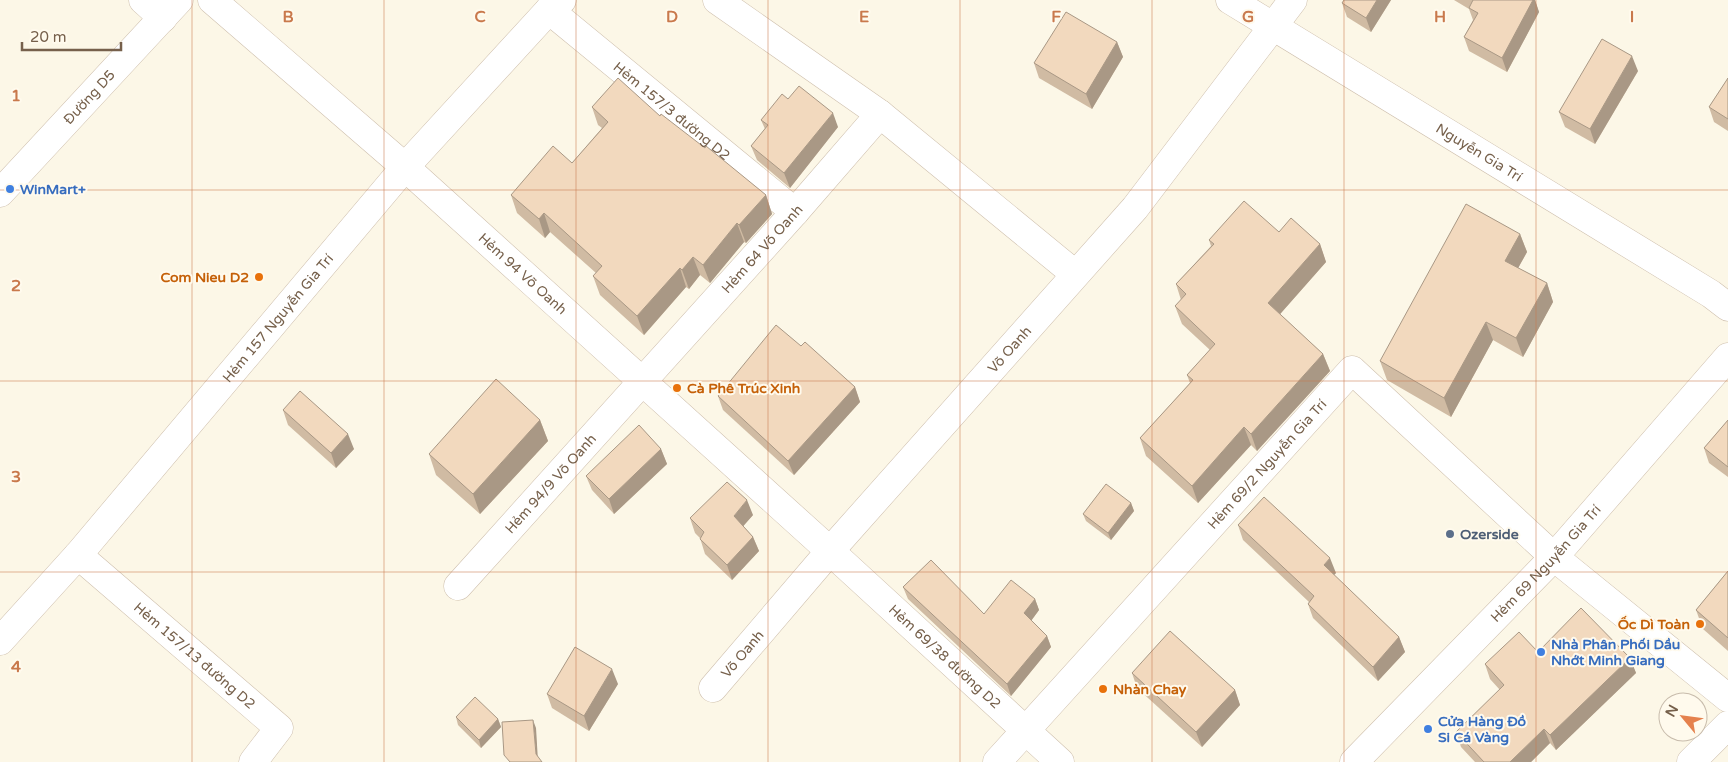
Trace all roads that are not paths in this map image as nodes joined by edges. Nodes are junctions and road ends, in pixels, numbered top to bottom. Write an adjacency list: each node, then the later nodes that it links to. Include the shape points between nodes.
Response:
1 (212, 0): 9 (street, Hẻm 94 Võ Oanh)
2 (717, 0): 8 (street)
3 (1230, 0): 7 (street, Nguyễn Gia Trí)
4 (1293, 0): 7 (street, Võ Oanh)
5 (555, 5): 9 (street, Hẻm 157 Nguyễn Gia Trí); 11 (street, Hẻm 157/3 đường D2)
6 (162, 6): 10 (street, Đường D5)
7 (1273, 27): 12 (street, Võ Oanh, via 1135,208); 13 (street, Nguyễn Gia Trí)
8 (880, 114): 11 (street, Hẻm 64 Võ Oanh); 12 (street)
9 (405, 168): 15 (street, Hẻm 94 Võ Oanh); 17 (street, Hẻm 157 Nguyễn Gia Trí)
10 (0, 193)
11 (795, 212): 15 (street, Hẻm 64 Võ Oanh)
12 (1075, 274): 16 (street, Võ Oanh)
13 (1728, 307)
14 (1728, 357): 18 (street, Hẻm 69 Nguyễn Gia Trí)
15 (642, 383): 16 (street, Hẻm 94 Võ Oanh); 19 (street, Hẻm 94/9 Võ Oanh)
16 (830, 551): 21 (street, Võ Oanh); 24 (street, Hẻm 69/38 đường D2)
17 (78, 555): 20 (street, Hẻm 157 Nguyễn Gia Trí); 25 (street, Hẻm 157/13 đường D2, via 280,728)
18 (1554, 557): 22 (street); 24 (street, Hẻm 69/2 Nguyễn Gia Trí, via 1352,370); 28 (street, Hẻm 69 Nguyễn Gia Trí)
19 (458, 586)
20 (0, 641)
21 (714, 688)
22 (1728, 698)
23 (1728, 724): 29 (street)
24 (1027, 731): 26 (street, Hẻm 69/2 Nguyễn Gia Trí); 27 (street, Hẻm 69/38 đường D2)
25 (254, 762)
26 (997, 762)
27 (1060, 762)
28 (1354, 762)
29 (1691, 762)

